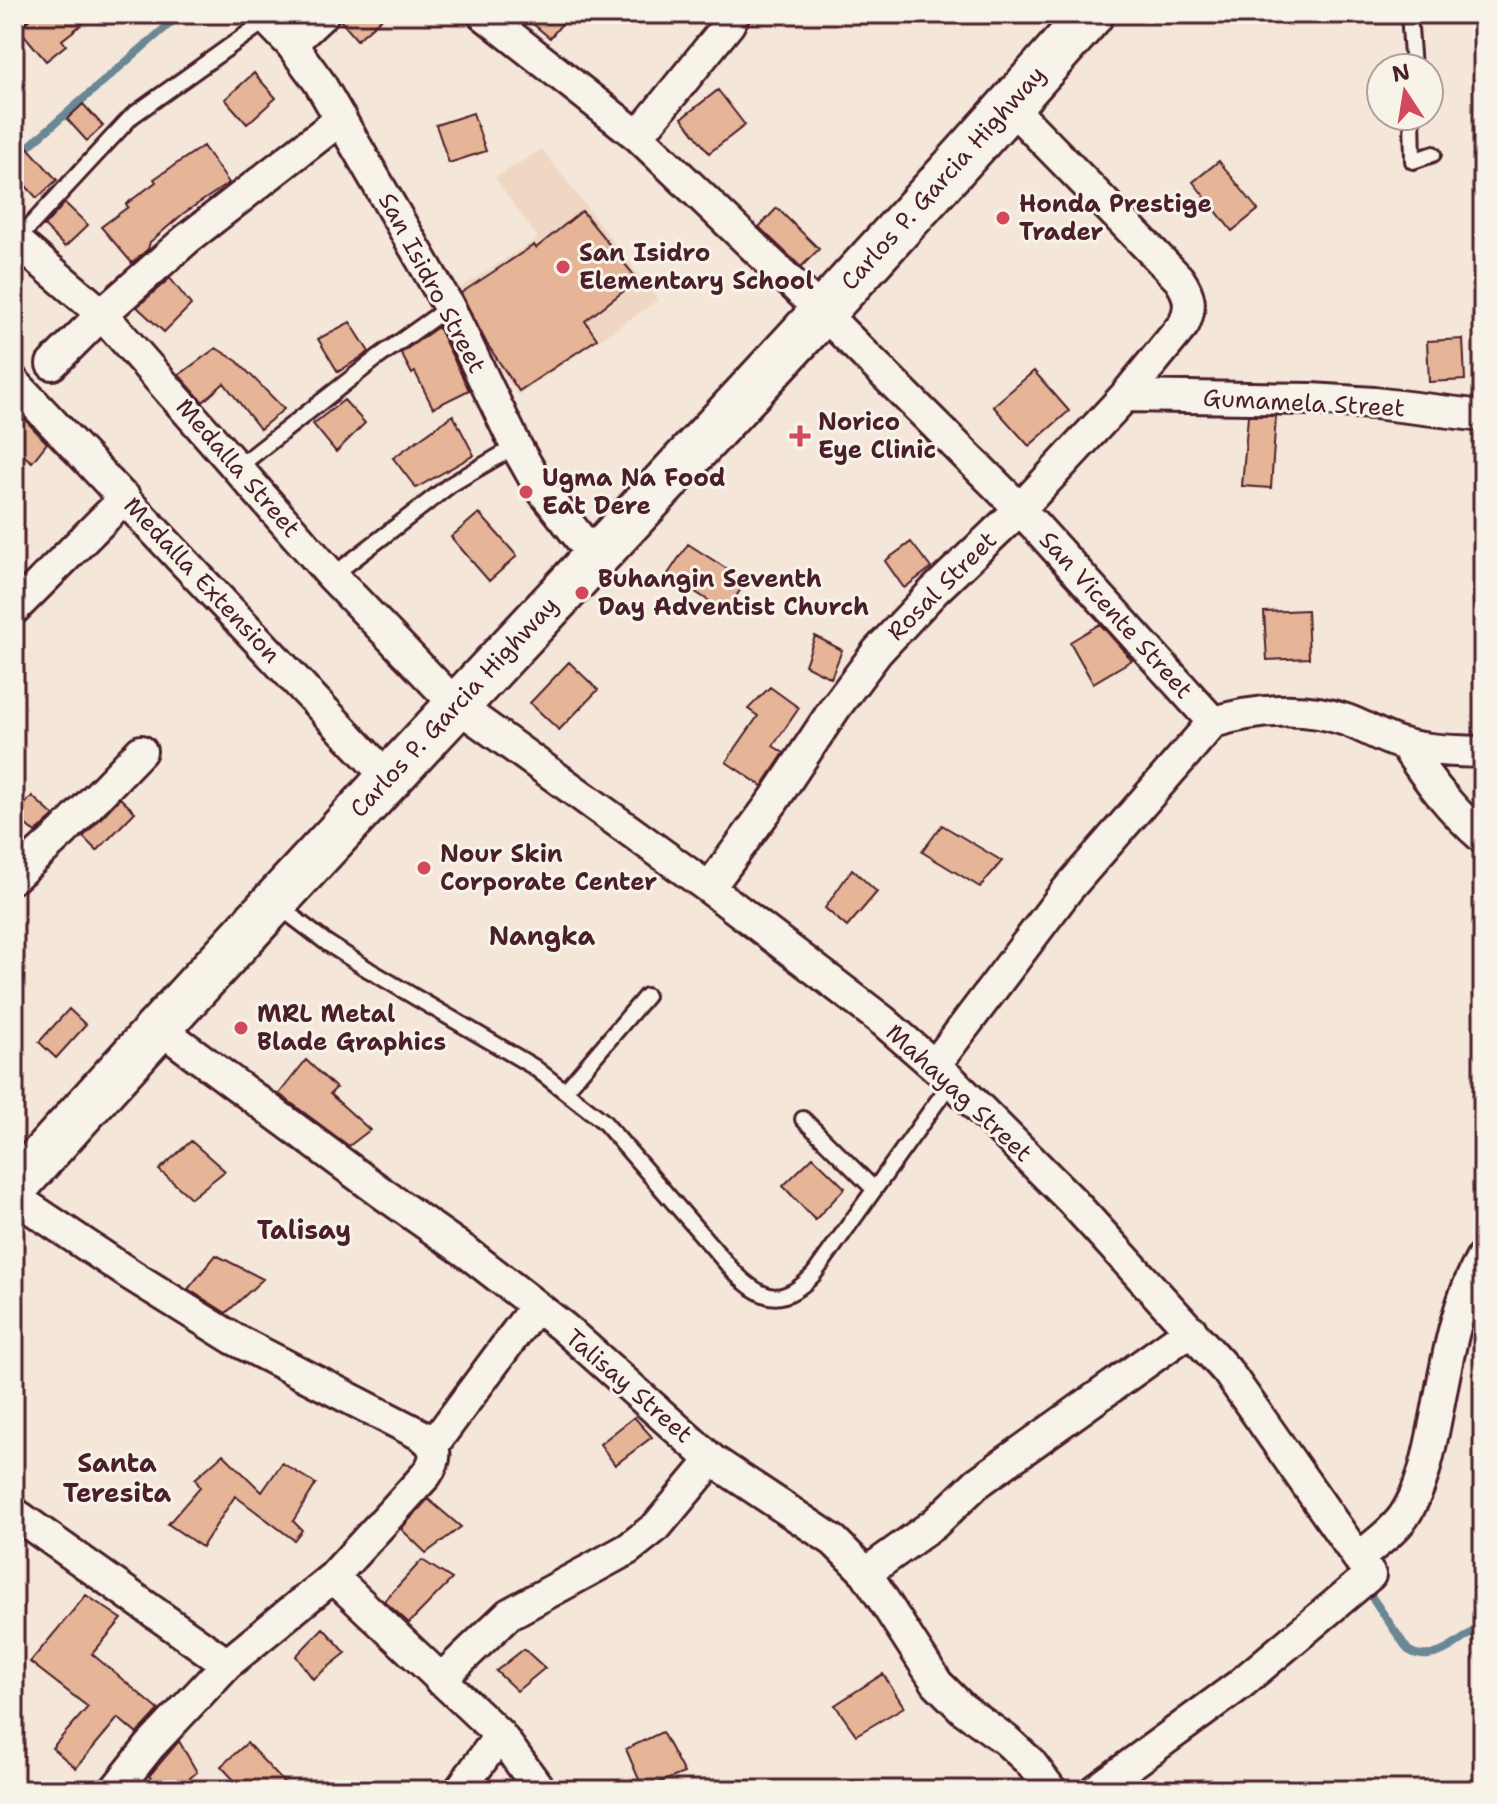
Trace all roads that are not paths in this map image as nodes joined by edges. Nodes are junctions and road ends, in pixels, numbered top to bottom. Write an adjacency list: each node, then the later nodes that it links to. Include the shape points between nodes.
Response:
1 (22, 14): 8 (lane)
2 (323, 14): 9 (street)
3 (483, 14): 14 (street, San Vicente Street)
4 (734, 14): 14 (street)
5 (1091, 14): 11 (highway, Carlos P. Garcia Highway)
6 (1409, 14): 10 (lane)
7 (265, 16): 9 (street, San Isidro Street); 16 (lane, via 132,116)
8 (14, 21)
9 (291, 44): 12 (street, San Isidro Street)
10 (1412, 52)
11 (1010, 106): 18 (highway, Carlos P. Garcia Highway); 22 (street, Rosal Street, via 1179,279 1189,299 1184,324)
12 (341, 119): 17 (street, San Isidro Street); 19 (street, via 187,239)
13 (1412, 132): 15 (lane, via 1413,161)
14 (638, 136): 18 (street, San Vicente Street)
15 (1433, 154)
16 (15, 240): 19 (street, Medalla Street)
17 (449, 307): 24 (street, San Isidro Street); 25 (lane)
18 (821, 311): 27 (street, San Vicente Street); 28 (highway, Carlos P. Garcia Highway)
19 (102, 314): 20 (street); 25 (street, Medalla Street)
20 (52, 364)
21 (14, 382): 26 (street, Medalla Extension)
22 (1125, 396): 23 (street, Gumamela Street, via 1327,400); 27 (street, Rosal Street)
23 (1483, 416)
24 (516, 446): 28 (street, San Isidro Street, via 538,485); 29 (lane, via 450,485)
25 (237, 468): 29 (street, Medalla Street)
26 (125, 498): 30 (street); 36 (street, Medalla Extension)
27 (1020, 509): 32 (street, San Vicente Street); 39 (street, Rosal Street, via 877,652)
28 (594, 556): 31 (highway, Carlos P. Garcia Highway)
29 (332, 576): 31 (street, Medalla Street)
30 (14, 609)
31 (456, 705): 36 (highway, Carlos P. Garcia Highway); 39 (street, Mahayag Street)
32 (1213, 722): 33 (street, via 1240,714 1317,713); 43 (street, via 1067,890)
33 (1405, 745): 35 (street); 37 (street, via 1433,787)
34 (141, 751): 38 (street)
35 (1483, 752)
36 (388, 778): 40 (highway, Carlos P. Garcia Highway)
37 (1483, 838)
38 (14, 877)
39 (709, 888): 43 (street, Mahayag Street)
40 (273, 902): 42 (highway, Carlos P. Garcia Highway); 44 (lane, via 337,950 534,1067)
41 (646, 996): 44 (lane)
42 (158, 1027): 46 (highway, Carlos P. Garcia Highway); 50 (street, Talisay Street)
43 (944, 1073): 47 (lane); 52 (street, Mahayag Street)
44 (565, 1091): 47 (lane, via 603,1121 734,1272 768,1298 801,1288)
45 (803, 1119): 47 (lane)
46 (14, 1188)
47 (874, 1189)
48 (14, 1197): 53 (street, via 234,1339)
49 (1483, 1256): 51 (street, via 1474,1272)
50 (535, 1307): 53 (street); 54 (street, Talisay Street)
51 (1470, 1321): 56 (street, via 1418,1488)
52 (1191, 1330): 56 (street, Mahayag Street, via 1227,1371); 57 (street, via 977,1483 934,1524)
53 (433, 1445): 58 (street, via 436,1458 426,1475)
54 (712, 1460): 57 (street, Talisay Street, via 834,1541); 60 (street, via 657,1526 628,1549 509,1614)
55 (14, 1513): 59 (street)
56 (1364, 1567): 66 (street, via 1238,1686)
57 (866, 1573): 65 (street, Talisay Street, via 937,1683 1022,1755)
58 (333, 1577): 59 (street); 60 (street)
59 (227, 1664): 62 (street)
60 (440, 1680): 61 (street)
61 (500, 1735): 63 (street); 64 (street)
62 (115, 1790)
63 (460, 1790)
64 (540, 1790)
65 (1051, 1790)
66 (1096, 1790)

